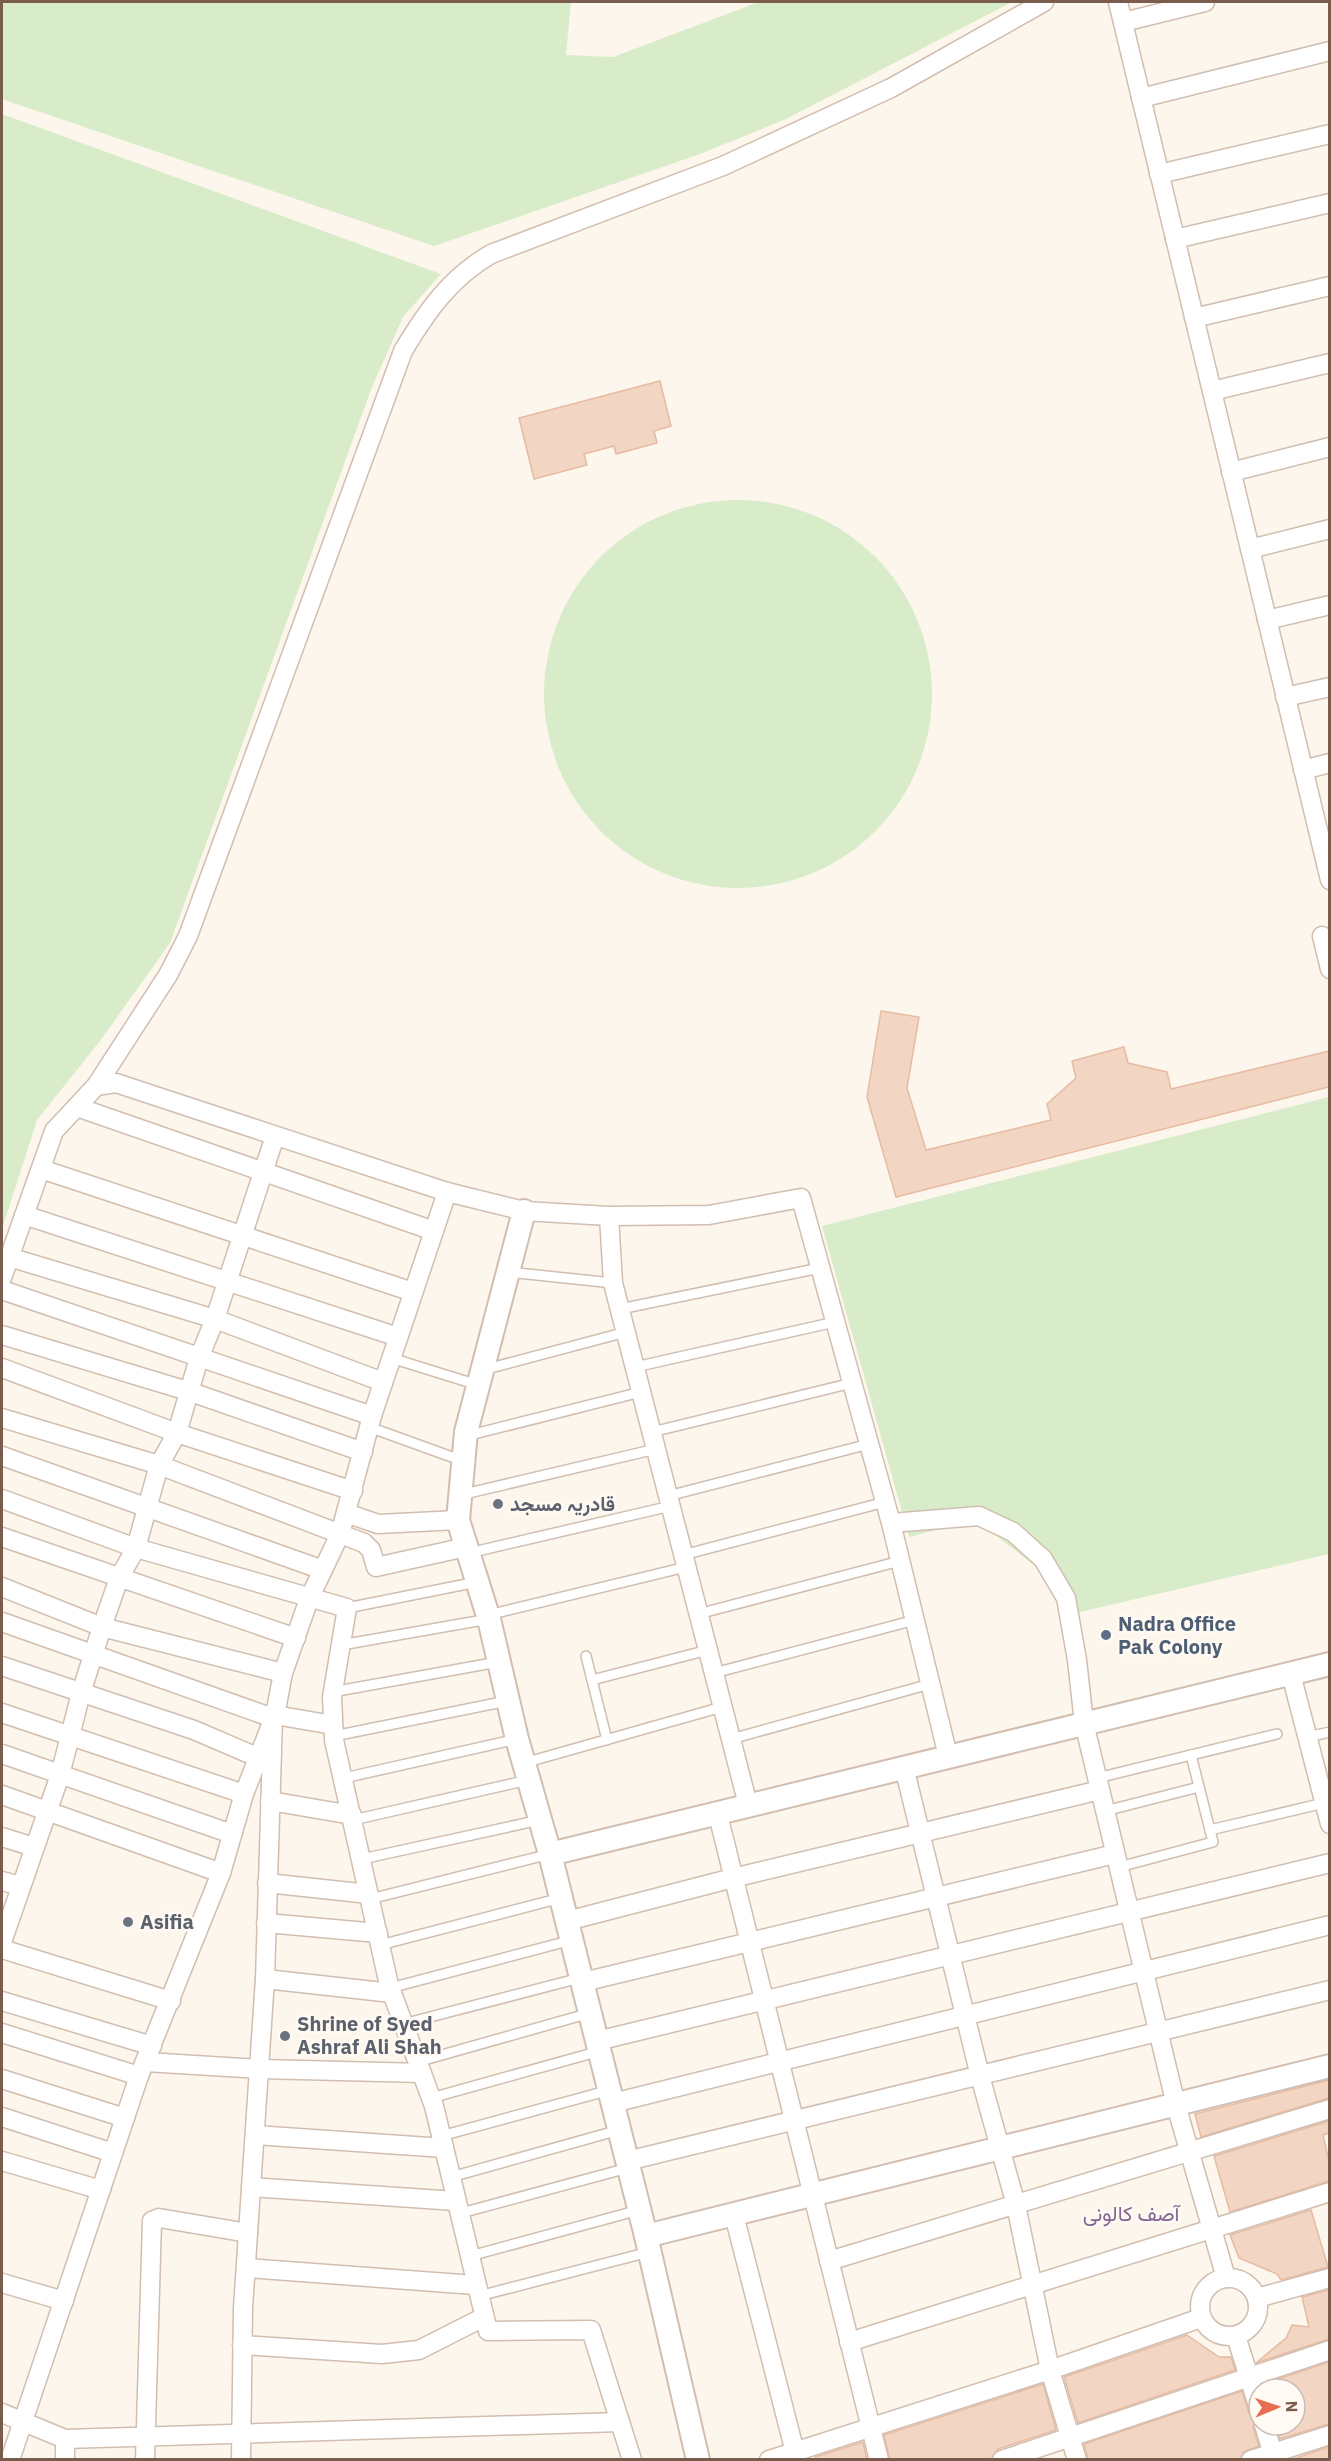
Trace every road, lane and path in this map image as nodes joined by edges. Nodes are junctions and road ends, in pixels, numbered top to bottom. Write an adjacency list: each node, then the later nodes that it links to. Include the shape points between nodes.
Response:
1 (1044, 2): 28 (street, via 891,88 723,166 491,254 473,265 433,303 403,351 188,936 168,975)
2 (1118, 2): 4 (street)
3 (1205, 2): 4 (street)
4 (1123, 22): 6 (street)
5 (1329, 51): 6 (street)
6 (1141, 98): 8 (street)
7 (1329, 134): 8 (street)
8 (1160, 174): 10 (street)
9 (1329, 203): 10 (street)
10 (1175, 239): 12 (street)
11 (1329, 286): 12 (street)
12 (1194, 318): 14 (street)
13 (1329, 363): 14 (street)
14 (1212, 391): 16 (street)
15 (1329, 447): 16 (street)
16 (1231, 472): 18 (street)
17 (1329, 529): 18 (street)
18 (1250, 549): 20 (street)
19 (1329, 605): 20 (street)
20 (1267, 620): 22 (street)
21 (1329, 687): 22 (street)
22 (1286, 697): 24 (street)
23 (1329, 763): 24 (street)
24 (1303, 770): 25 (street)
25 (1329, 880)
26 (1322, 936): 27 (street)
27 (1329, 969)
28 (96, 1086): 29 (street); 30 (street, via 116,1083)
29 (77, 1107): 31 (street, via 54,1131); 32 (street)
30 (275, 1136): 32 (street); 33 (street)
31 (40, 1169): 35 (street); 38 (street)
32 (263, 1169): 37 (street); 38 (street)
33 (447, 1192): 34 (street); 37 (street)
34 (524, 1211): 36 (street); 41 (street)
35 (24, 1215): 39 (street); 43 (street)
36 (609, 1216): 40 (street, via 709,1215 801,1198); 44 (street)
37 (434, 1230): 46 (street)
38 (241, 1234): 43 (street); 46 (street)
39 (9, 1257): 42 (street); 48 (street)
40 (820, 1268): 47 (lane); 49 (street)
41 (508, 1272): 44 (lane); 57 (street)
42 (2, 1278)
43 (227, 1281): 48 (street); 52 (street)
44 (613, 1283): 47 (street)
45 (2, 1290): 53 (street)
46 (413, 1292): 52 (street)
47 (620, 1309): 50 (street)
48 (215, 1319): 53 (street); 58 (street)
49 (835, 1322): 55 (lane); 59 (street)
50 (626, 1332): 55 (street); 57 (lane)
51 (2, 1335): 60 (street)
52 (398, 1337): 54 (street)
53 (198, 1358): 60 (street); 63 (street)
54 (391, 1358): 57 (lane); 58 (street)
55 (635, 1367): 61 (street)
56 (2, 1368): 64 (street)
57 (481, 1378): 65 (street)
58 (383, 1382): 63 (street)
59 (852, 1383): 66 (lane); 67 (street)
60 (191, 1392): 64 (street); 68 (street)
61 (641, 1392): 65 (lane); 66 (street)
62 (2, 1418): 71 (street)
63 (370, 1421): 68 (street); 70 (lane)
64 (177, 1434): 71 (street); 72 (street)
65 (466, 1436): 70 (street)
66 (654, 1441): 73 (lane); 75 (street)
67 (869, 1444): 75 (lane); 76 (street)
68 (363, 1452): 72 (street)
69 (2, 1456): 77 (street)
70 (464, 1461): 73 (street)
71 (159, 1465): 77 (street); 81 (street)
72 (353, 1491): 78 (street)
73 (460, 1495): 79 (street)
74 (2, 1499): 83 (street)
75 (669, 1501): 84 (lane); 85 (street)
76 (885, 1502): 80 (street); 85 (lane)
77 (147, 1508): 83 (street); 87 (street)
78 (346, 1513): 79 (street, via 386,1525); 81 (street)
79 (458, 1520): 84 (street)
80 (891, 1523): 86 (street); 117 (street, via 979,1515 1013,1532 1042,1559 1066,1598)
81 (340, 1534): 84 (street, via 364,1543 380,1568); 87 (street)
82 (2, 1537): 88 (street)
83 (136, 1548): 88 (street); 91 (street)
84 (467, 1550): 89 (street)
85 (685, 1561): 93 (street); 94 (lane)
86 (900, 1562): 93 (lane); 95 (street)
87 (323, 1570): 91 (street)
88 (119, 1578): 97 (street); 98 (street)
89 (477, 1582): 92 (lane); 94 (street)
90 (2, 1587): 97 (street)
91 (309, 1599): 92 (street); 98 (street)
92 (347, 1608): 99 (street)
93 (698, 1614): 100 (street)
94 (489, 1617): 99 (lane); 103 (street)
95 (915, 1620): 107 (lane); 110 (street)
96 (2, 1622): 101 (street)
97 (102, 1627): 101 (street); 106 (street)
98 (296, 1638): 106 (street)
99 (342, 1645): 111 (street)
100 (708, 1650): 107 (street); 109 (lane)
101 (93, 1653): 112 (street); 116 (street)
102 (586, 1656): 109 (lane)
103 (498, 1662): 111 (lane); 113 (street)
104 (1329, 1664): 108 (street)
105 (2, 1666): 112 (street)
106 (283, 1673): 116 (street)
107 (714, 1673): 114 (street)
108 (1291, 1674): 117 (street); 122 (street)
109 (592, 1680): 125 (lane)
110 (930, 1684): 124 (lane); 128 (street)
111 (332, 1692): 118 (street)
112 (81, 1693): 121 (street); 129 (street, via 194,1730)
113 (507, 1701): 118 (lane); 123 (street)
114 (722, 1707): 124 (street); 125 (lane)
115 (2, 1713): 121 (street)
116 (274, 1716): 118 (street); 129 (street); 139 (street)
117 (1084, 1723): 128 (street); 134 (street)
118 (333, 1731): 133 (street)
119 (1329, 1732): 122 (lane)
120 (1277, 1734): 127 (lane)
121 (71, 1736): 132 (street); 136 (street)
122 (1307, 1737): 138 (street)
123 (517, 1739): 131 (street); 133 (lane)
124 (731, 1739): 140 (street)
125 (607, 1740): 131 (lane)
126 (2, 1754): 132 (street)
127 (1191, 1755): 134 (lane); 135 (lane)
128 (948, 1756): 130 (street)
129 (257, 1757): 136 (street)
130 (903, 1767): 140 (street); 148 (street)
131 (526, 1772): 144 (lane); 145 (street)
132 (60, 1775): 141 (street); 149 (street)
133 (344, 1778): 144 (street)
134 (1099, 1784): 142 (street); 148 (street)
135 (1199, 1787): 142 (lane); 147 (lane)
136 (244, 1794): 149 (street)
137 (2, 1795): 141 (street)
138 (1325, 1798): 146 (street); 147 (lane)
139 (270, 1801): 144 (street); 159 (street)
140 (748, 1805): 143 (street)
141 (46, 1811): 151 (street); 156 (street)
142 (1105, 1811): 154 (street)
143 (718, 1815): 152 (street); 157 (street)
144 (353, 1817): 153 (street)
145 (540, 1820): 152 (street); 153 (lane)
146 (1329, 1824)
147 (1210, 1830): 154 (lane, via 1213,1842)
148 (919, 1833): 157 (street); 162 (street)
149 (232, 1834): 156 (street)
150 (2, 1837): 151 (street)
151 (34, 1847): 160 (street)
152 (550, 1854): 161 (lane); 163 (street)
153 (362, 1860): 161 (street)
154 (1117, 1860): 162 (street); 164 (street)
155 (1329, 1863): 164 (street)
156 (221, 1873): 179 (street)
157 (733, 1878): 167 (street); 170 (street)
158 (2, 1881): 160 (street)
159 (267, 1883): 161 (street); 165 (street)
160 (20, 1886): 169 (street)
161 (370, 1896): 168 (street)
162 (935, 1897): 170 (street); 172 (street)
163 (561, 1898): 167 (street); 168 (lane)
164 (1130, 1913): 172 (street); 173 (street)
165 (266, 1923): 168 (street); 174 (street)
166 (1329, 1925): 173 (street)
167 (570, 1930): 175 (street); 177 (lane)
168 (379, 1939): 177 (street)
169 (2, 1942)
170 (749, 1942): 175 (street); 180 (street)
171 (2, 1949): 179 (street)
172 (950, 1956): 180 (street); 182 (street)
173 (1144, 1971): 182 (street); 184 (street)
174 (265, 1979): 177 (street); 191 (street)
175 (583, 1980): 181 (street); 183 (lane)
176 (1329, 1990): 184 (street)
177 (391, 1991): 183 (street)
178 (2, 2001): 187 (street)
179 (171, 2001): 187 (street)
180 (764, 2001): 186 (street); 188 (street)
181 (590, 2013): 186 (street); 190 (lane)
182 (965, 2016): 188 (street); 192 (street)
183 (403, 2024): 190 (street)
184 (1160, 2032): 192 (street); 196 (street)
185 (2, 2033): 187 (street)
186 (598, 2046): 194 (street); 195 (lane)
187 (146, 2061): 191 (street); 199 (street)
188 (780, 2062): 194 (street); 200 (street)
189 (1329, 2066): 196 (street)
190 (419, 2067): 191 (street); 195 (street)
191 (260, 2069): 202 (street)
192 (980, 2076): 200 (street); 204 (street)
193 (2, 2079): 199 (street)
194 (611, 2097): 201 (street); 203 (lane)
195 (431, 2098): 203 (street)
196 (1176, 2105): 204 (street); 205 (street)
197 (1329, 2109): 205 (street)
198 (2, 2117): 206 (street)
199 (125, 2118): 206 (street)
200 (795, 2120): 208 (street); 213 (street)
201 (620, 2130): 208 (street); 209 (lane)
202 (255, 2135): 203 (street); 210 (street)
203 (442, 2142): 209 (street)
204 (1000, 2149): 213 (street); 214 (street)
205 (1190, 2152): 214 (street); 218 (street)
206 (113, 2153): 211 (street)
207 (2, 2161): 211 (street)
208 (628, 2164): 215 (lane); 216 (street)
209 (451, 2177): 215 (street)
210 (252, 2187): 215 (street); 219 (street)
211 (101, 2190): 230 (street)
212 (1329, 2192): 218 (street)
213 (813, 2195): 217 (street); 222 (street)
214 (1016, 2205): 222 (street); 227 (street)
215 (459, 2207): 221 (street)
216 (639, 2210): 220 (street); 221 (lane)
217 (734, 2215): 220 (street); 249 (street)
218 (1212, 2230): 224 (street); 227 (street)
219 (248, 2234): 223 (street); 245 (street, via 159,2218 152,2222)
220 (648, 2244): 228 (lane); 256 (street)
221 (470, 2256): 228 (street)
222 (829, 2261): 234 (street)
223 (246, 2268): 228 (street); 235 (street)
224 (1227, 2278): 229 (street, via 1243,2281); 232 (street, via 1209,2285 1203,2293 1199,2303)
225 (1329, 2278): 229 (street)
226 (2, 2283): 230 (street)
227 (1035, 2284): 234 (street); 237 (street)
228 (477, 2290): 231 (street)
229 (1257, 2298): 233 (street, via 1254,2324)
230 (64, 2301): 240 (street)
231 (484, 2317): 235 (street, via 419,2350 404,2353); 241 (street, via 488,2331 591,2330)
232 (1201, 2318): 233 (street, via 1216,2334); 237 (street)
233 (1236, 2336): 238 (street)
234 (849, 2342): 242 (street)
235 (242, 2345): 243 (street)
236 (1329, 2350): 238 (street)
237 (1050, 2370): 242 (street); 246 (street)
238 (1249, 2376): 246 (street)
239 (2, 2413): 240 (street)
240 (23, 2420): 248 (street); 251 (street)
241 (620, 2422): 243 (street); 255 (street)
242 (870, 2426): 249 (street); 258 (street)
243 (241, 2435): 245 (street); 254 (street)
244 (1329, 2435): 250 (street)
245 (145, 2436): 248 (street); 253 (street)
246 (1071, 2437): 259 (street); 260 (street)
247 (1268, 2437): 250 (street)
248 (65, 2439): 252 (street)
249 (796, 2455): 257 (street)
250 (1274, 2456): 261 (street)
251 (10, 2460)
252 (65, 2460)
253 (145, 2460)
254 (241, 2460)
255 (632, 2460)
256 (698, 2460)
257 (769, 2460)
258 (879, 2460)
259 (1002, 2460)
260 (1077, 2460)
261 (1251, 2460)

